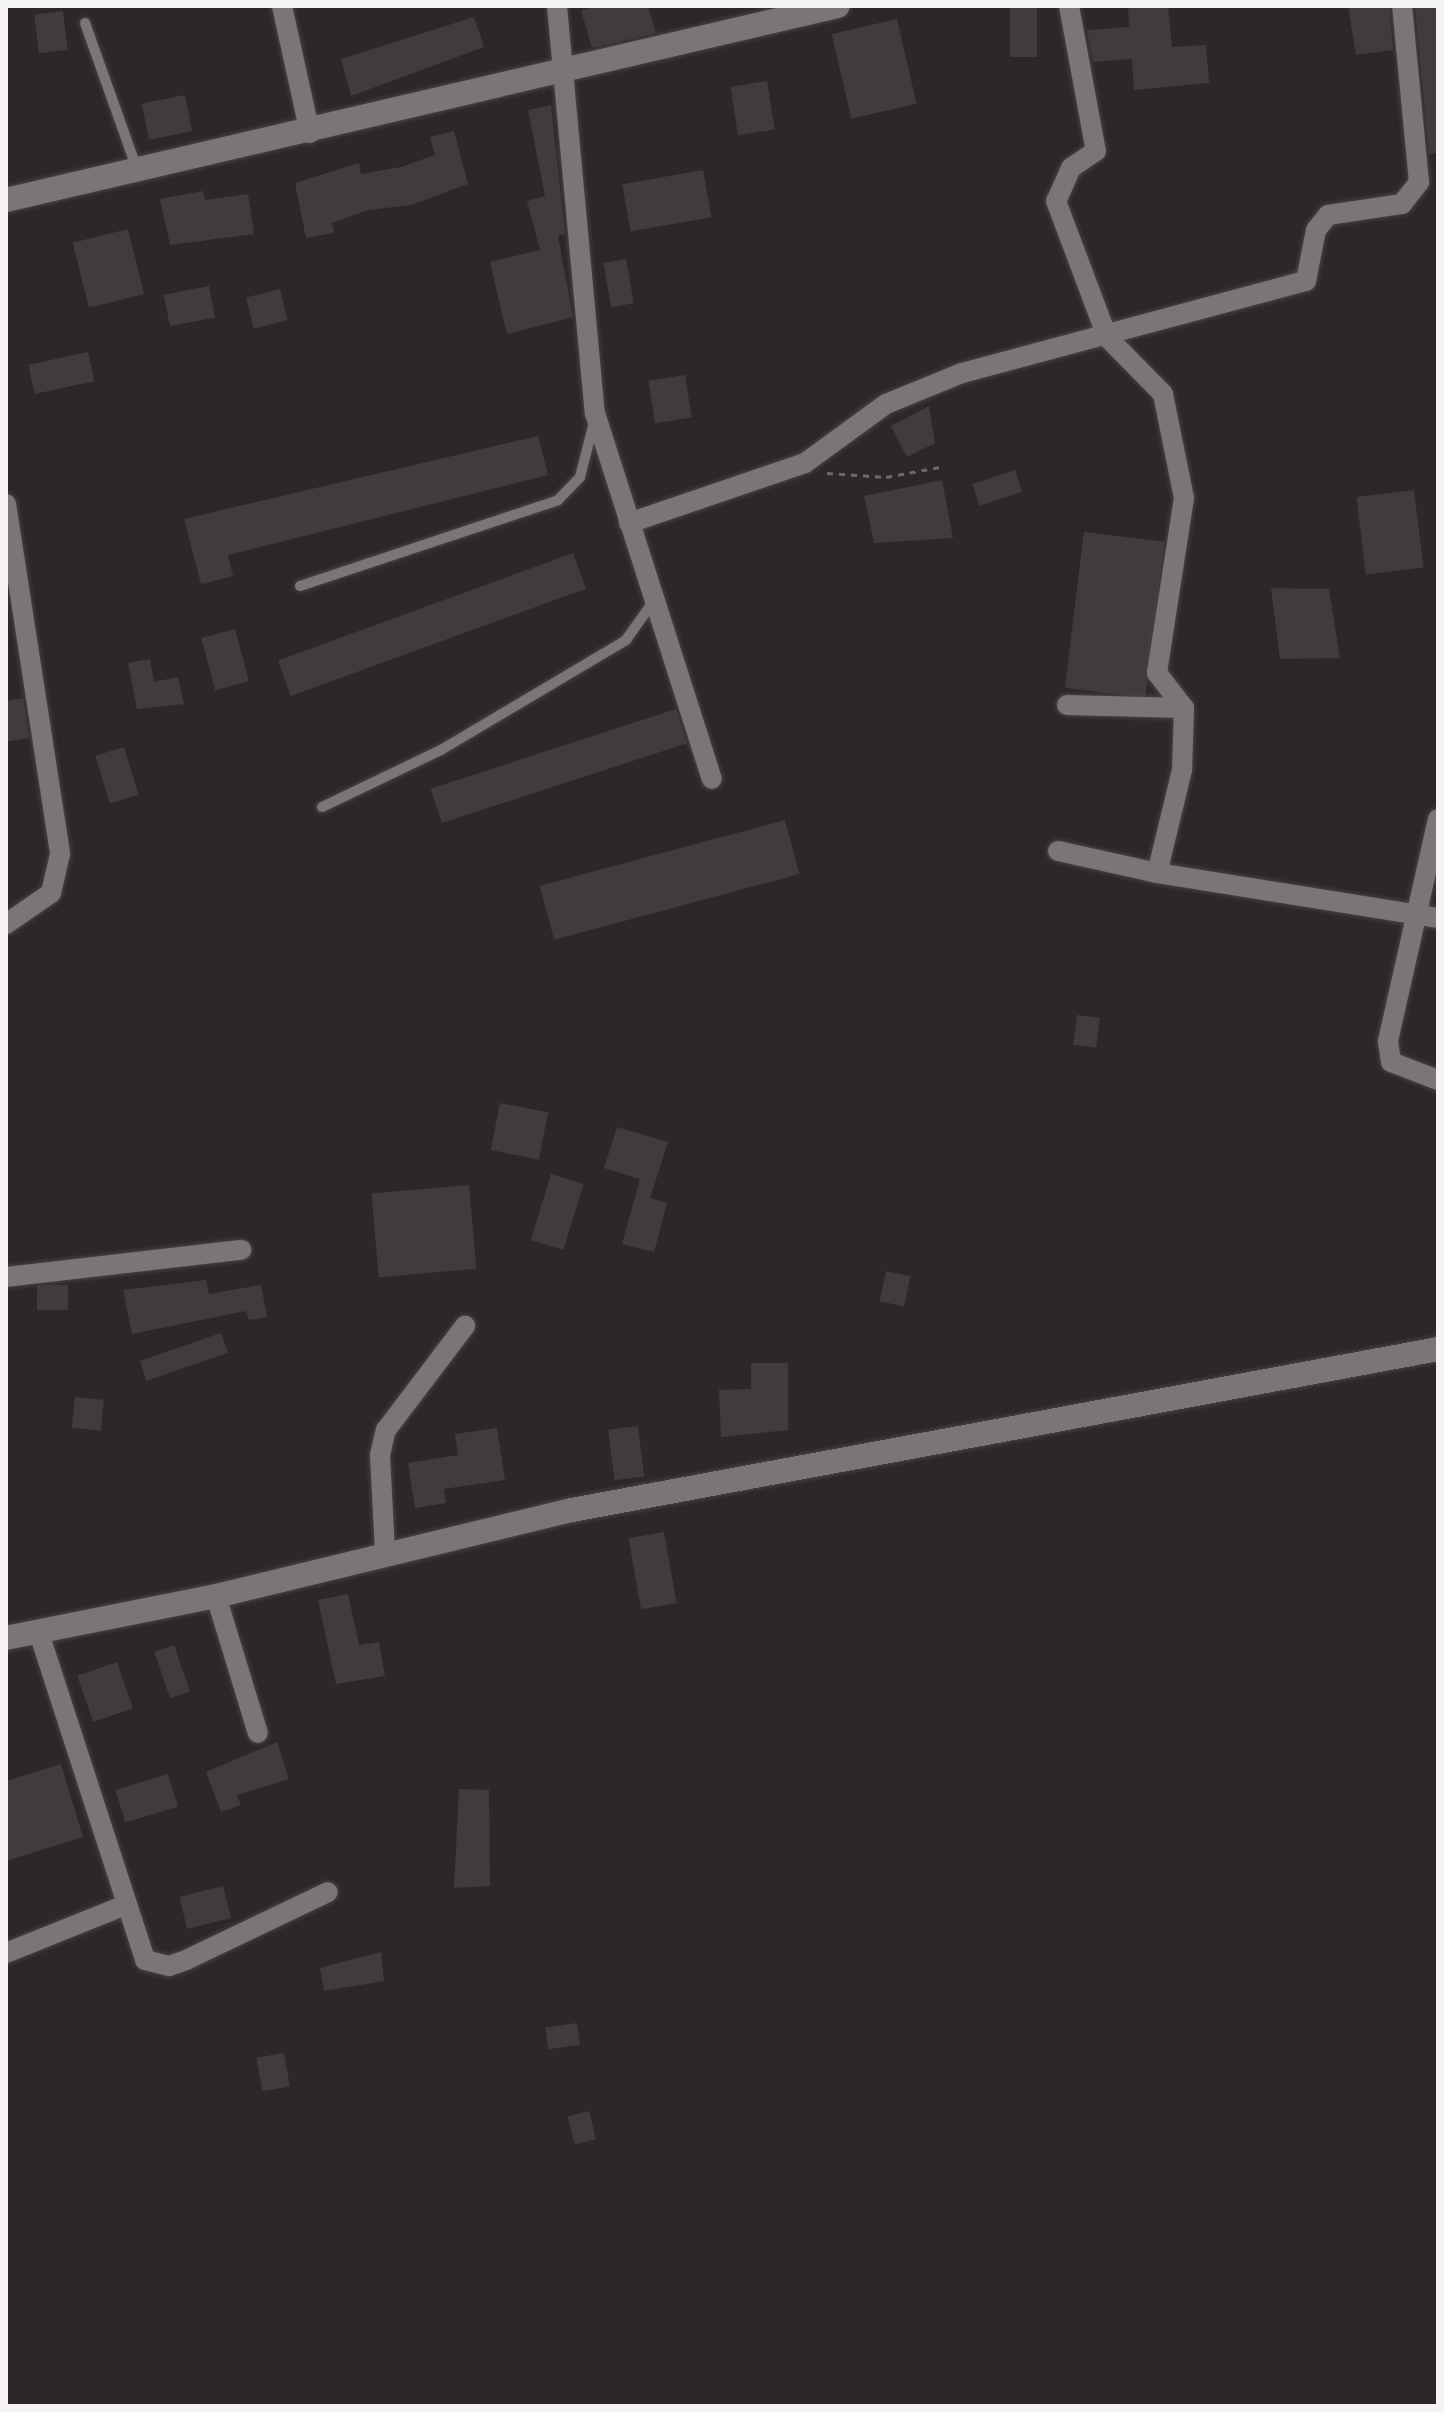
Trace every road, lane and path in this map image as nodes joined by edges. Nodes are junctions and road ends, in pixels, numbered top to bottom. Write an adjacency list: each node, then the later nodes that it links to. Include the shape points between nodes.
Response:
1 (282, 6): 9 (street)
2 (557, 6): 8 (street)
3 (838, 6): 6 (street)
4 (1069, 6): 12 (street, via 1096,151 1071,168 1056,201)
5 (1402, 6): 12 (street, via 1422,170 1408,201 1328,215 1316,230 1312,272 1303,283)
6 (785, 11): 8 (street)
7 (85, 23): 10 (lane)
8 (562, 69): 9 (street); 13 (street)
9 (310, 133): 10 (street)
10 (138, 171): 11 (street)
11 (6, 200)
12 (1107, 337): 14 (street, via 909,394); 21 (street, via 1163,394 1184,498 1157,673)
13 (595, 413): 17 (street); 18 (lane, via 580,477 558,500)
14 (805, 463): 15 (path, via 829,474 874,477); 17 (street)
15 (940, 467)
16 (6, 504): 28 (street, via 60,854 51,893)
17 (629, 523): 19 (street)
18 (300, 586)
19 (654, 599): 22 (street); 23 (lane, via 626,640 441,750)
20 (1067, 705): 21 (street)
21 (1184, 708): 26 (street, via 1182,770)
22 (712, 779)
23 (322, 807)
24 (1438, 819): 27 (street)
25 (1058, 851): 26 (street)
26 (1157, 873): 27 (street)
27 (1428, 916): 29 (street, via 1388,1041 1391,1062)
28 (6, 924)
29 (1438, 1080)
30 (241, 1250): 31 (street)
31 (6, 1277)
32 (465, 1326): 34 (street, via 386,1430 380,1455)
33 (1438, 1349): 34 (street)
34 (385, 1551): 35 (street)
35 (216, 1596): 36 (street); 38 (street)
36 (38, 1630): 37 (street); 40 (street)
37 (6, 1638)
38 (258, 1733)
39 (328, 1892): 40 (street, via 169,1966 139,1952)
40 (123, 1906): 41 (street)
41 (6, 1953)

